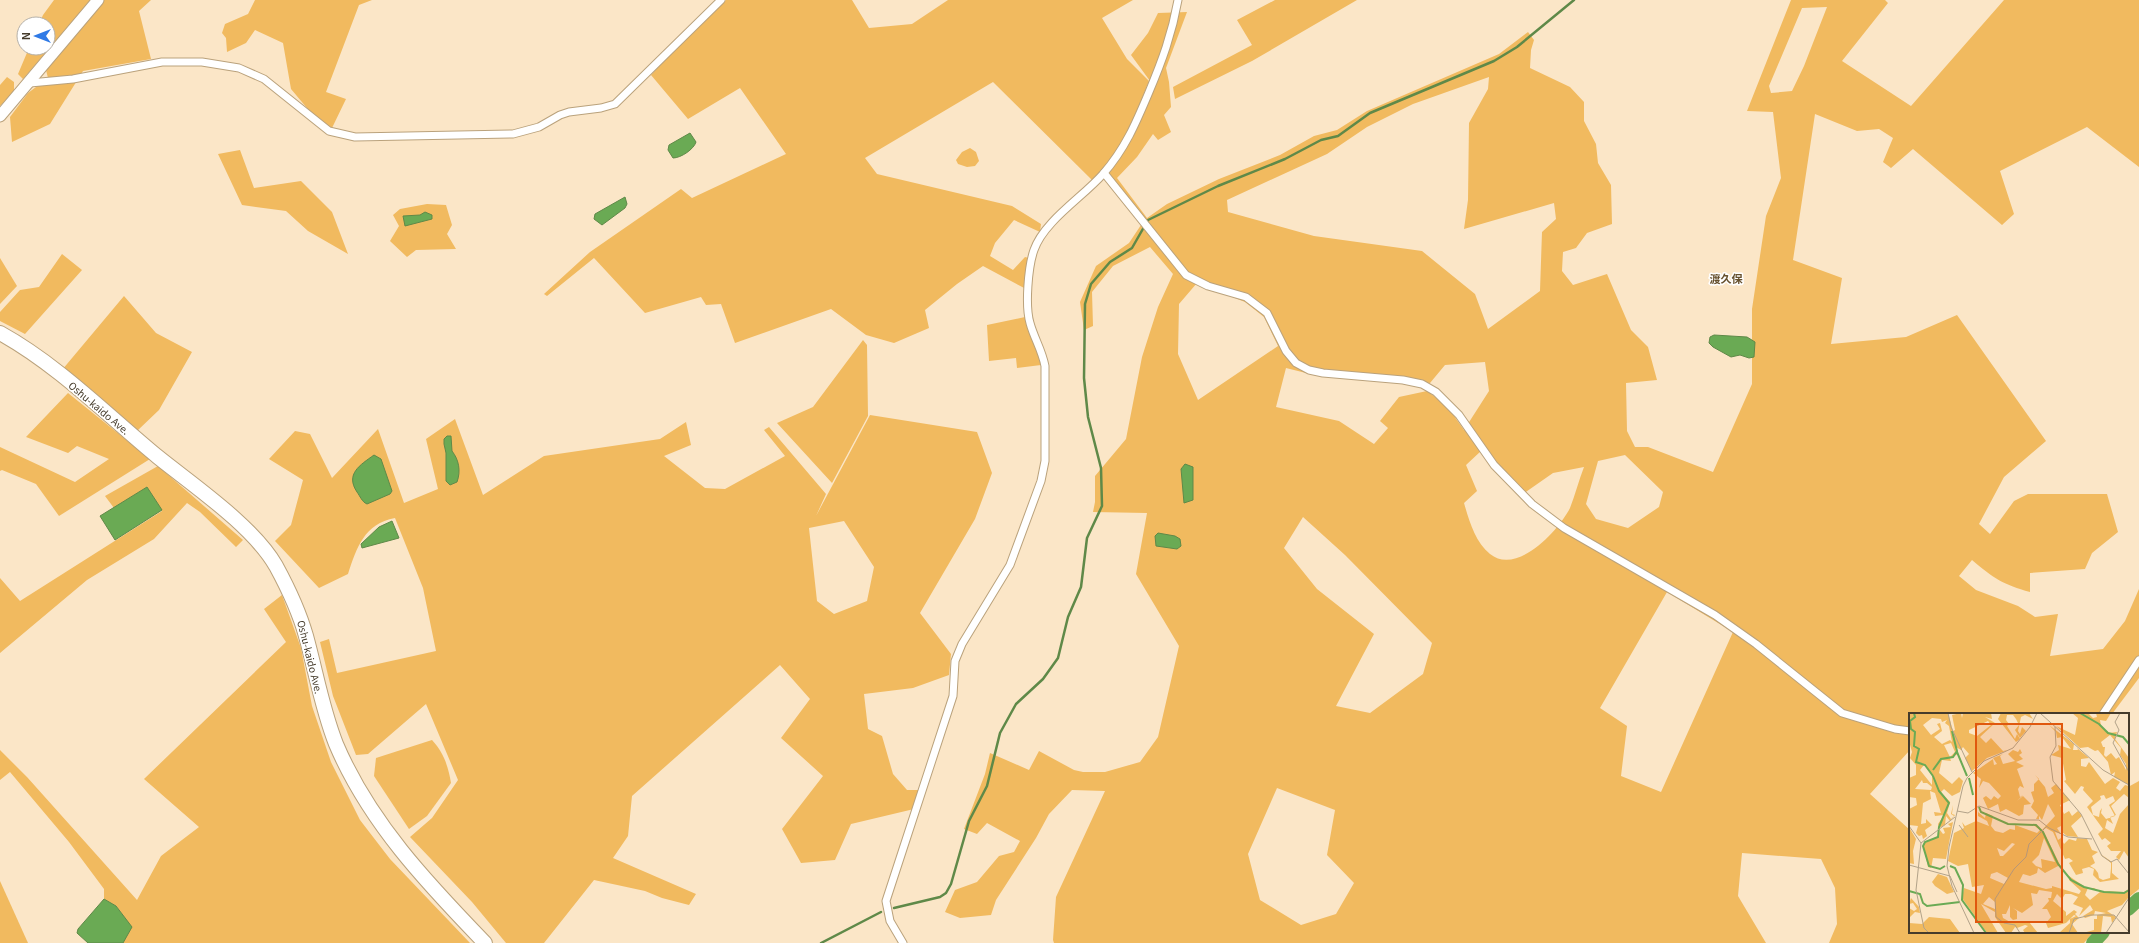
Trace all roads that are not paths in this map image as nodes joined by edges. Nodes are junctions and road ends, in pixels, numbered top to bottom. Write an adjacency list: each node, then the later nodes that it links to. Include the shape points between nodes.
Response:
1 (98, 0): 4 (street)
2 (721, 0): 4 (street, via 615,104 564,113 539,127 513,134 355,137 329,132 275,87 251,72 202,62 162,62 73,79)
3 (1178, 0): 6 (street, via 1168,46 1133,129 1125,146)
4 (30, 82): 5 (street)
5 (0, 116)
6 (1104, 173): 10 (street, via 1186,275 1208,286 1246,297 1267,313 1286,351 1296,363 1309,370 1323,373 1403,380 1422,384 1436,392 1459,416 1494,465 1532,504 1564,528 1716,616 1756,644 1842,713); 12 (street, via 1051,224 1040,237 1034,250 1028,308 1044,366 1042,481 1010,565 962,644 955,661 953,696 886,901 890,921)
7 (0, 333): 11 (highway, Oshu-kaido Ave., via 64,378 225,511 255,539 275,564 297,609 322,705 336,744 354,780 370,809 400,850)
8 (2139, 660): 9 (street)
9 (2104, 713)
10 (1909, 731)
11 (484, 943)
12 (903, 943)

